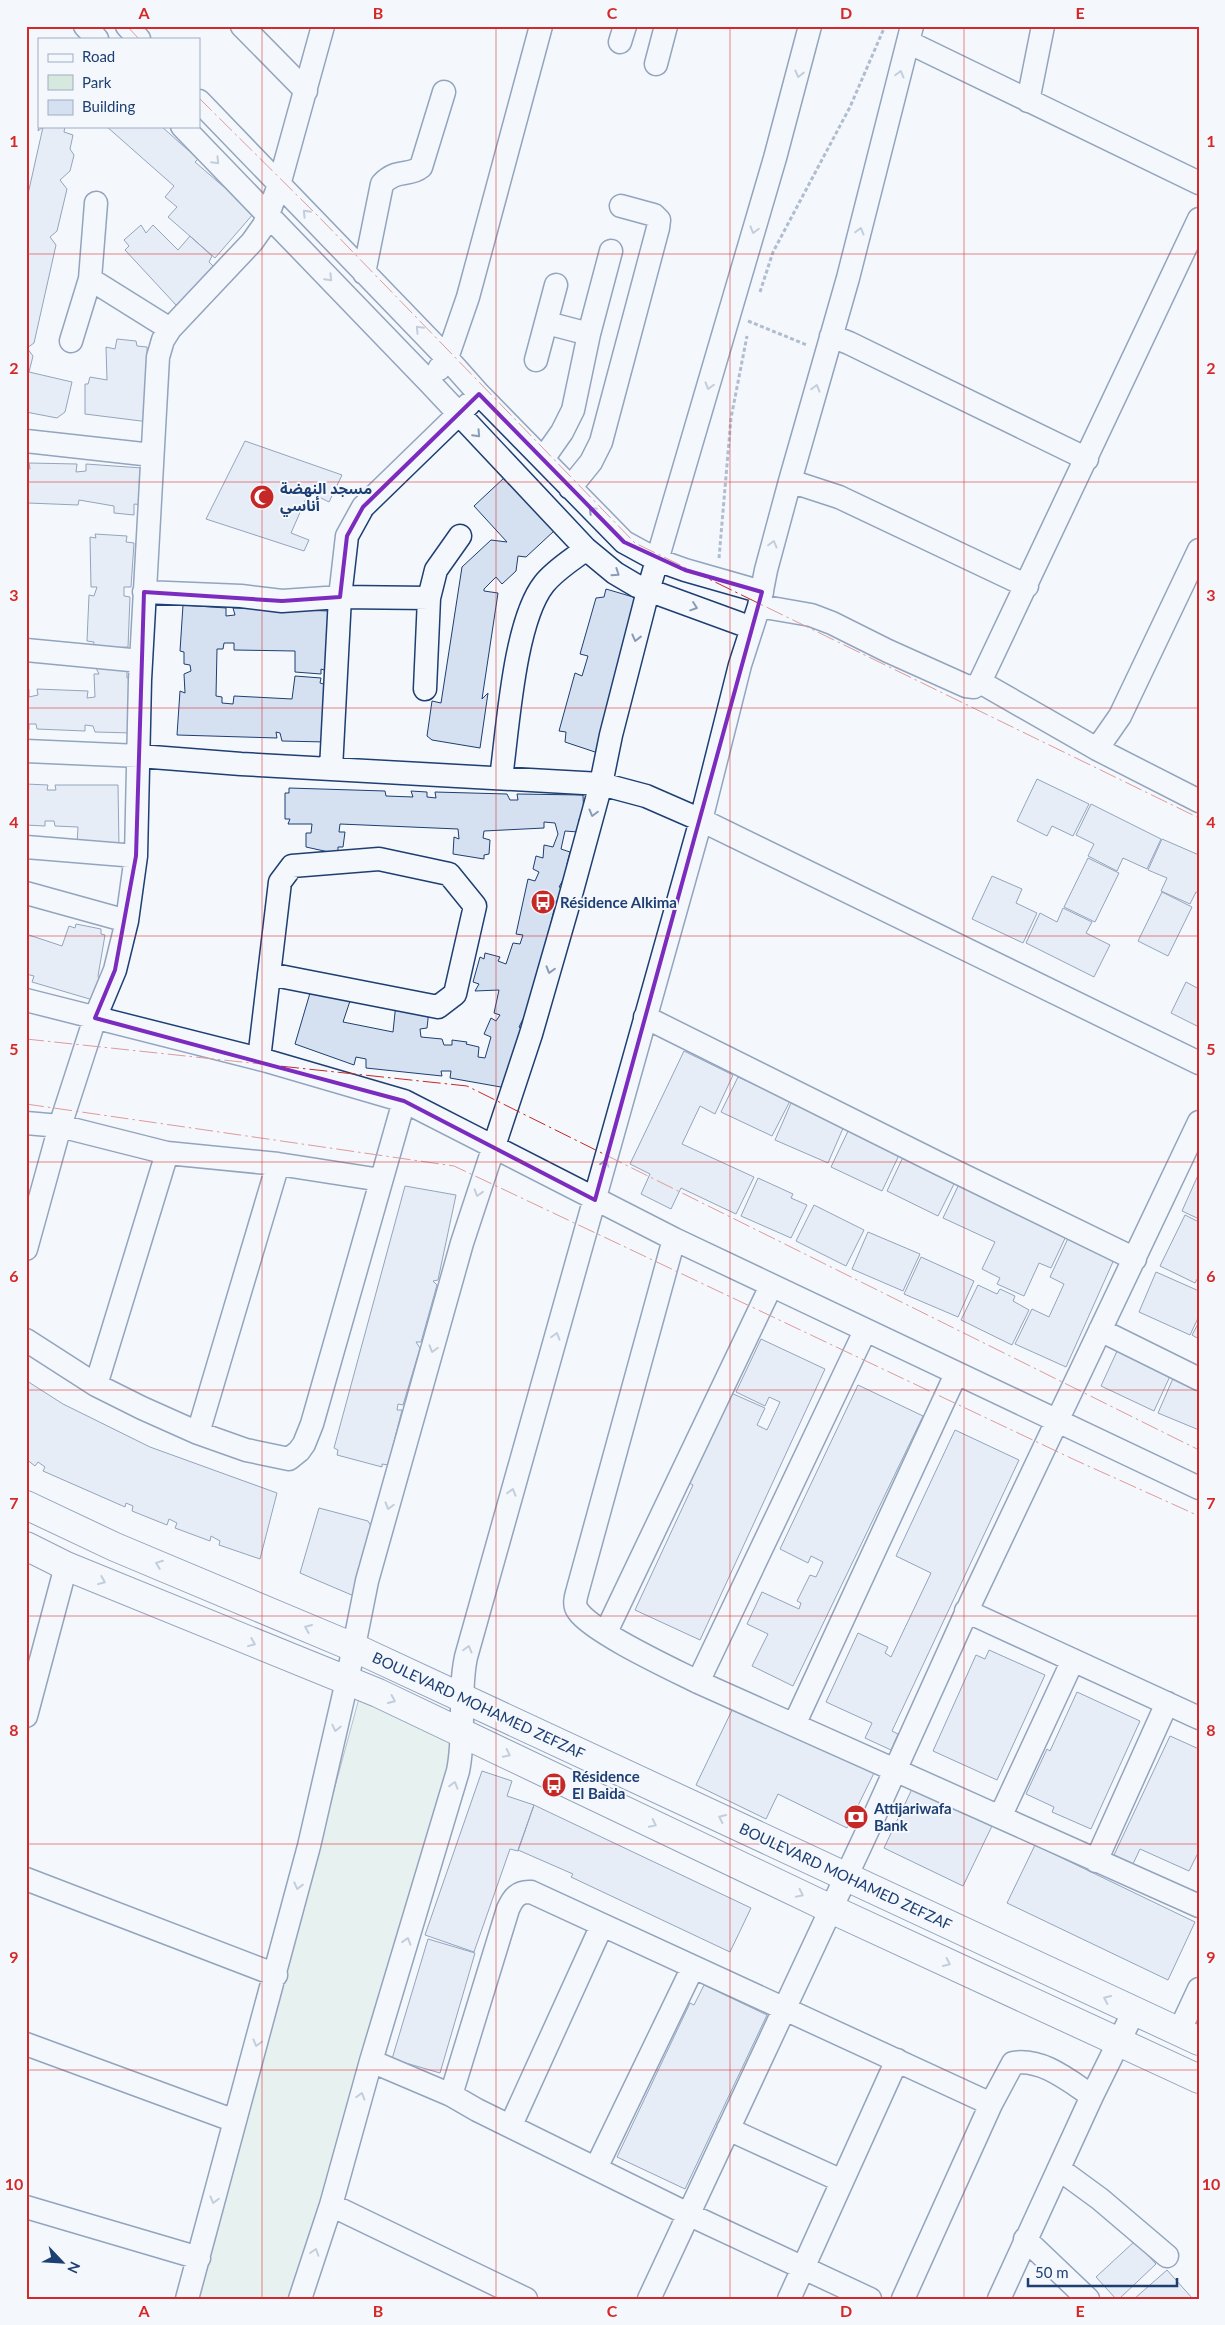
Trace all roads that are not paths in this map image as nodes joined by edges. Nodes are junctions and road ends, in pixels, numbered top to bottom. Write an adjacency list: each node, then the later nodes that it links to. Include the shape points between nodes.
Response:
1 (85, 26): 10 (street)
2 (127, 26): 11 (street)
3 (242, 26): 13 (street)
4 (323, 26): 13 (street)
5 (541, 26): 33 (street, via 488,228)
6 (666, 26): 12 (street)
7 (810, 26): 47 (street, one-way to 47, via 740,318)
8 (1043, 26): 15 (street)
9 (910, 34): 15 (street); 32 (street, one-way to 9)
10 (96, 38)
11 (138, 38)
12 (656, 64)
13 (306, 91): 19 (street)
14 (444, 92): 25 (street, via 421,167 416,172 403,171 388,177 382,184)
15 (1028, 101): 18 (street)
16 (200, 103): 19 (street)
17 (184, 128): 22 (street, one-way to 22)
18 (1199, 183)
19 (279, 185): 22 (street); 25 (street, one-way to 19)
20 (96, 203): 26 (street)
21 (621, 206): 43 (street, via 654,215 659,220 658,228 601,442 591,462)
22 (268, 215): 29 (street, via 252,242); 35 (street, one-way to 35)
23 (1199, 219): 41 (street)
24 (611, 251): 30 (street)
25 (364, 273): 33 (street, one-way to 25)
26 (90, 279): 29 (street); 31 (street)
27 (556, 285): 28 (street)
28 (547, 323): 30 (street); 34 (street)
29 (170, 329): 39 (street, via 158,357)
30 (589, 334): 40 (street, via 572,410 562,432)
31 (71, 341)
32 (829, 344): 41 (street, via 849,342); 42 (street, one-way to 32)
33 (447, 358): 35 (street); 36 (street)
34 (536, 360)
35 (429, 382): 37 (street)
36 (478, 394): 37 (street); 40 (street)
37 (459, 414): 45 (street, one-way to 45); 51 (street, via 364,507 352,524 347,536)
38 (26, 441): 39 (street)
39 (152, 455): 50 (street)
40 (543, 459): 43 (street)
41 (1087, 459): 48 (street)
42 (790, 481): 48 (street, via 839,496); 53 (street, one-way to 42)
43 (570, 488): 47 (street, one-way to 43, via 624,542)
44 (460, 536): 52 (street, via 436,570)
45 (586, 549): 49 (street, one-way to 49, via 615,573); 63 (street, via 544,584 523,634 514,676)
46 (1199, 550): 59 (street, via 1120,716)
47 (658, 560): 49 (street); 53 (street, via 718,580)
48 (1027, 586): 57 (street)
49 (648, 591): 54 (street, one-way to 54); 64 (street, one-way to 64)
50 (144, 592): 51 (street, via 282,601); 56 (street)
51 (340, 597): 52 (street); 62 (street)
52 (428, 598): 58 (street)
53 (760, 599): 54 (street); 57 (street, via 811,615 966,686 974,687)
54 (752, 628): 66 (street)
55 (26, 650): 56 (street)
56 (141, 661): 61 (street)
57 (980, 682): 59 (street)
58 (425, 689)
59 (1097, 749): 65 (street)
60 (26, 751): 61 (street)
61 (139, 756): 62 (street); 68 (street)
62 (331, 769): 63 (street)
63 (502, 778): 64 (street)
64 (601, 784): 66 (street, via 646,796); 81 (street, one-way to 81, via 531,1034)
65 (1199, 801)
66 (701, 820): 73 (street); 76 (street)
67 (26, 848): 68 (street)
68 (136, 856): 70 (street)
69 (26, 893): 70 (street)
70 (127, 921): 74 (street, via 115,970)
71 (269, 974): 71 (street, via 280,882 292,866 379,859 396,862 449,874 475,906 455,994 438,1007); 75 (street)
72 (26, 1000): 74 (street)
73 (645, 1017): 86 (street, one-way to 73); 89 (street)
74 (95, 1018): 75 (street); 80 (street)
75 (259, 1060): 77 (street)
76 (1199, 1063)
77 (404, 1101): 81 (street); 85 (street)
78 (1199, 1122): 83 (street)
79 (26, 1123): 80 (street)
80 (60, 1126): 82 (street); 88 (street)
81 (493, 1147): 86 (street); 105 (street, one-way to 105, via 462,1243 370,1572)
82 (167, 1153): 84 (street); 96 (street)
83 (1191, 1160): 89 (street)
84 (278, 1164): 85 (street); 98 (street)
85 (381, 1180): 98 (street, via 312,1424 299,1451 289,1459 260,1454)
86 (595, 1200): 87 (street); 109 (street, one-way to 86, via 466,1657)
87 (674, 1239): 90 (street); 104 (street, via 578,1589 576,1610)
88 (26, 1249)
89 (1135, 1259): 91 (street)
90 (771, 1286): 92 (street); 104 (street)
91 (1100, 1330): 95 (street); 97 (street)
92 (865, 1331): 94 (street); 108 (street)
93 (26, 1340): 96 (street)
94 (956, 1374): 97 (street); 113 (street)
95 (1199, 1379)
96 (96, 1385): 98 (street)
97 (1056, 1422): 99 (street); 103 (street)
98 (198, 1434)
99 (1199, 1488)
100 (26, 1505): 105 (main road, BOULEVARD MOHAMED ZEFZAF, one-way to 100, via 115,1547)
101 (26, 1546): 102 (main road)
102 (66, 1566): 107 (main road, one-way to 107); 111 (street)
103 (966, 1611): 106 (street); 115 (street)
104 (606, 1632): 108 (street)
105 (354, 1647): 107 (street); 109 (main road, BOULEVARD MOHAMED ZEFZAF)
106 (1073, 1660): 110 (street); 116 (street)
107 (348, 1681): 114 (main road, one-way to 114); 124 (street, one-way to 124)
108 (698, 1682): 113 (street)
109 (462, 1697): 114 (street); 118 (main road, BOULEVARD MOHAMED ZEFZAF, one-way to 109)
110 (1167, 1703): 112 (street); 117 (street)
111 (26, 1716)
112 (1199, 1718)
113 (794, 1725): 115 (street)
114 (463, 1733): 121 (main road, one-way to 121); 132 (street, one-way to 114, via 455,1780)
115 (895, 1770): 116 (street); 118 (street)
116 (1000, 1817): 117 (street)
117 (1096, 1861): 120 (street)
118 (846, 1876): 121 (street); 127 (main road, BOULEVARD MOHAMED ZEFZAF, one-way to 118)
119 (26, 1878): 124 (street)
120 (1196, 1899)
121 (831, 1909): 126 (street); 129 (main road, one-way to 129)
122 (602, 1925): 123 (street); 134 (street, via 530,1892 514,1898); 138 (street)
123 (693, 1966): 126 (street); 140 (street)
124 (276, 1974): 137 (street, one-way to 137)
125 (1199, 1989): 128 (street)
126 (784, 2008): 131 (street); 139 (street)
127 (1134, 2011): 128 (main road, BOULEVARD MOHAMED ZEFZAF); 129 (street)
128 (1189, 2037)
129 (1118, 2041): 133 (main road); 135 (street)
130 (26, 2044): 137 (street)
131 (897, 2060): 136 (street); 142 (street)
132 (370, 2061): 134 (street); 143 (street, one-way to 132)
133 (1199, 2079)
134 (451, 2095): 138 (street)
135 (1092, 2096): 136 (street, via 1049,2068 1024,2061 1013,2063); 141 (street)
136 (991, 2104): 156 (street)
137 (236, 2121): 148 (street, one-way to 148)
138 (511, 2125): 140 (street)
139 (728, 2129): 142 (street); 145 (street)
140 (596, 2168): 145 (street)
141 (1059, 2169): 146 (street); 147 (street, via 1100,2199)
142 (842, 2181): 149 (street)
143 (330, 2205): 151 (street, one-way to 143); 152 (street)
144 (26, 2207): 148 (street)
145 (690, 2215): 149 (street); 153 (street)
146 (1025, 2239): 157 (street); 158 (street)
147 (1166, 2256)
148 (198, 2258): 150 (street)
149 (804, 2266): 154 (street); 155 (street)
150 (187, 2299)
151 (300, 2299)
152 (526, 2299)
153 (649, 2299)
154 (788, 2299)
155 (870, 2299)
156 (903, 2299)
157 (999, 2299)
158 (1088, 2299)

